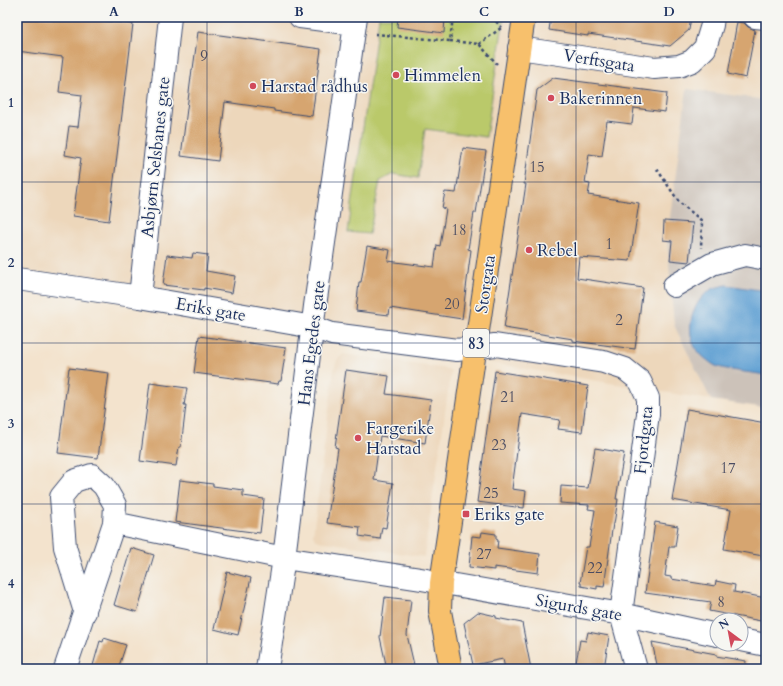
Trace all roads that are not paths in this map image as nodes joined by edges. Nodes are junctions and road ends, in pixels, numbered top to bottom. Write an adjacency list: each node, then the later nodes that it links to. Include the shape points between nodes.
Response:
1 (170, 17): 12 (street, Asbjørn Selsbanes gate)
2 (300, 17): 7 (street)
3 (524, 17): 8 (highway, Storgata / 83)
4 (713, 17): 8 (street, Verftsgata, via 705,48 692,61 679,66 654,68)
5 (756, 17): 6 (street)
6 (766, 18)
7 (360, 25): 13 (street, Hans Egedes gate)
8 (519, 48): 14 (highway, Storgata / 83)
9 (766, 259): 11 (street, via 745,256 712,264)
10 (17, 279): 12 (street, Eriks gate)
11 (674, 286)
12 (140, 298): 13 (street, Eriks gate)
13 (313, 327): 14 (street, Eriks gate, via 332,334 457,350); 16 (street, Hans Egedes gate)
14 (475, 348): 17 (highway, Storgata / 83); 19 (street, Fjordgata, via 495,345 604,362 625,369 640,381 648,398 648,414)
15 (114, 523): 16 (street, Sigurds gate); 18 (street); 18 (street, via 115,505 104,486 92,475 74,481 61,497 65,547)
16 (284, 558): 17 (street, Sigurds gate); 24 (street, Hans Egedes gate)
17 (441, 583): 19 (street, Sigurds gate); 25 (highway, Storgata / 83, via 440,611)
18 (84, 612): 23 (street)
19 (621, 614): 20 (street, Sigurds gate); 26 (street, Fjordgata)
20 (709, 633)
21 (749, 642): 22 (street)
22 (766, 645)
23 (65, 669)
24 (267, 669)
25 (451, 669)
26 (636, 669)

